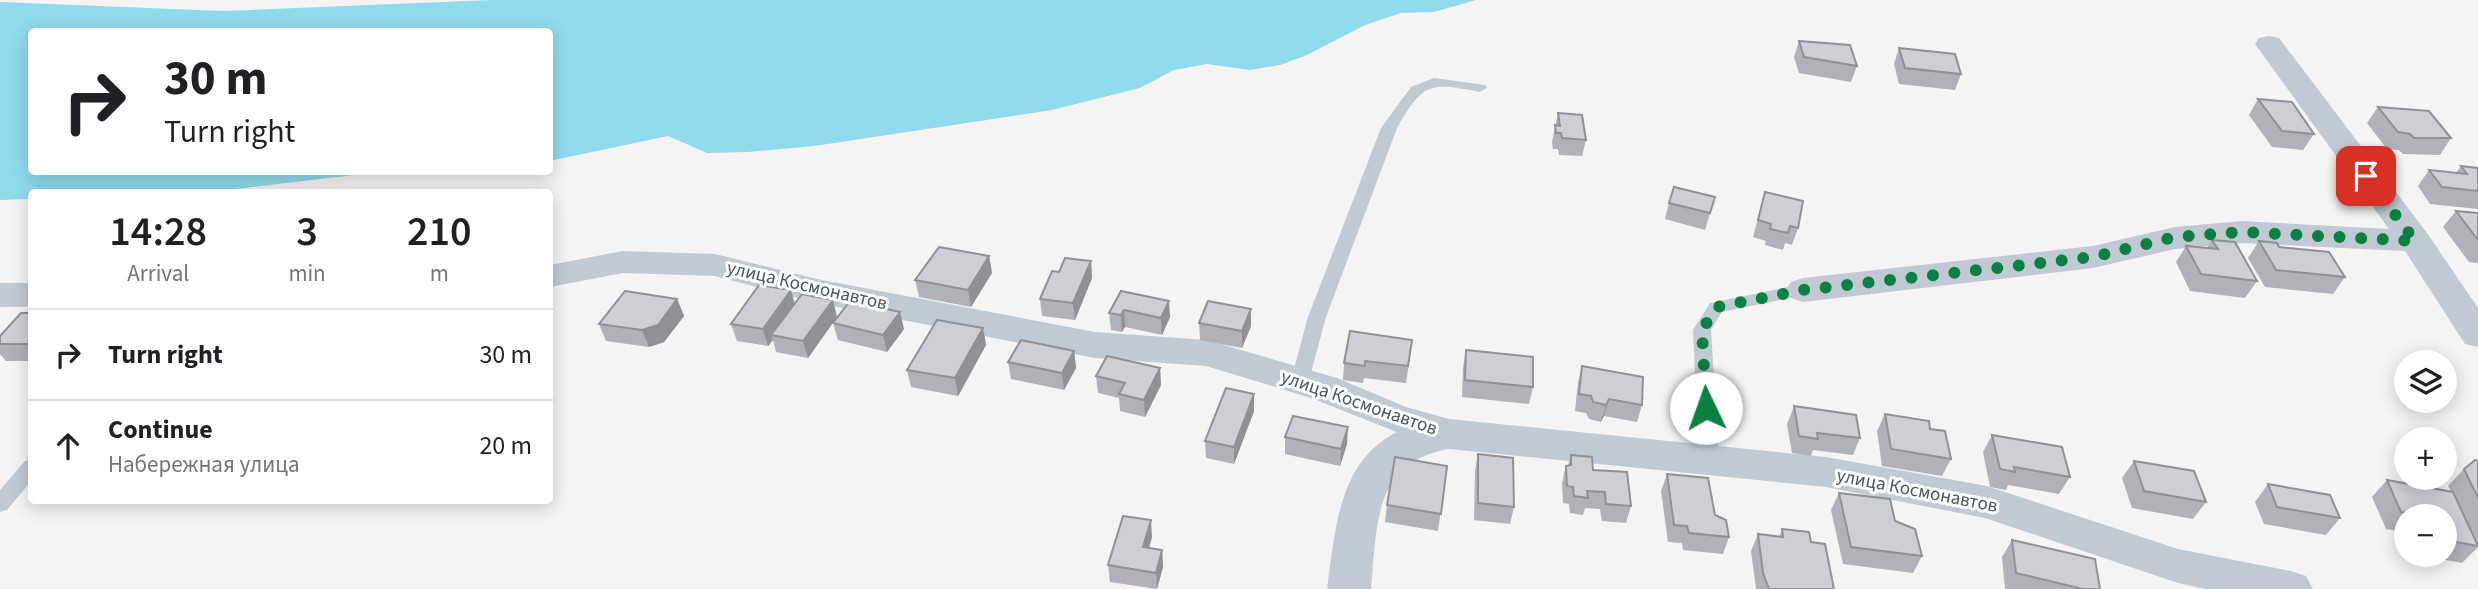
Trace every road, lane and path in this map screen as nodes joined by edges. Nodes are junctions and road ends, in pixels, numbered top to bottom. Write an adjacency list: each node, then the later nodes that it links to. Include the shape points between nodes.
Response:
1 (2269, 44): 3 (street)
2 (1480, 88): 9 (lane, via 1446,80 1422,83 1405,100 1389,128 1317,317)
3 (2415, 241): 5 (street, via 2229,233 2175,237 2093,257); 8 (street)
4 (553, 275): 9 (street, улица Космонавтов, via 623,262 715,265 817,291 1081,343 1207,353)
5 (1803, 290): 11 (lane, via 1717,307 1702,330)
6 (0, 295): 7 (street)
7 (28, 295)
8 (2477, 333)
9 (1300, 380): 10 (street, улица Космонавтов)
10 (1449, 434): 11 (street, улица Космонавтов); 14 (street, via 1415,440 1384,458 1369,481 1358,519)
11 (1709, 461): 15 (street, улица Космонавтов, via 1826,472 1987,502 2178,566)
12 (28, 471): 13 (lane)
13 (0, 505)
14 (1349, 589)
15 (2291, 589)

